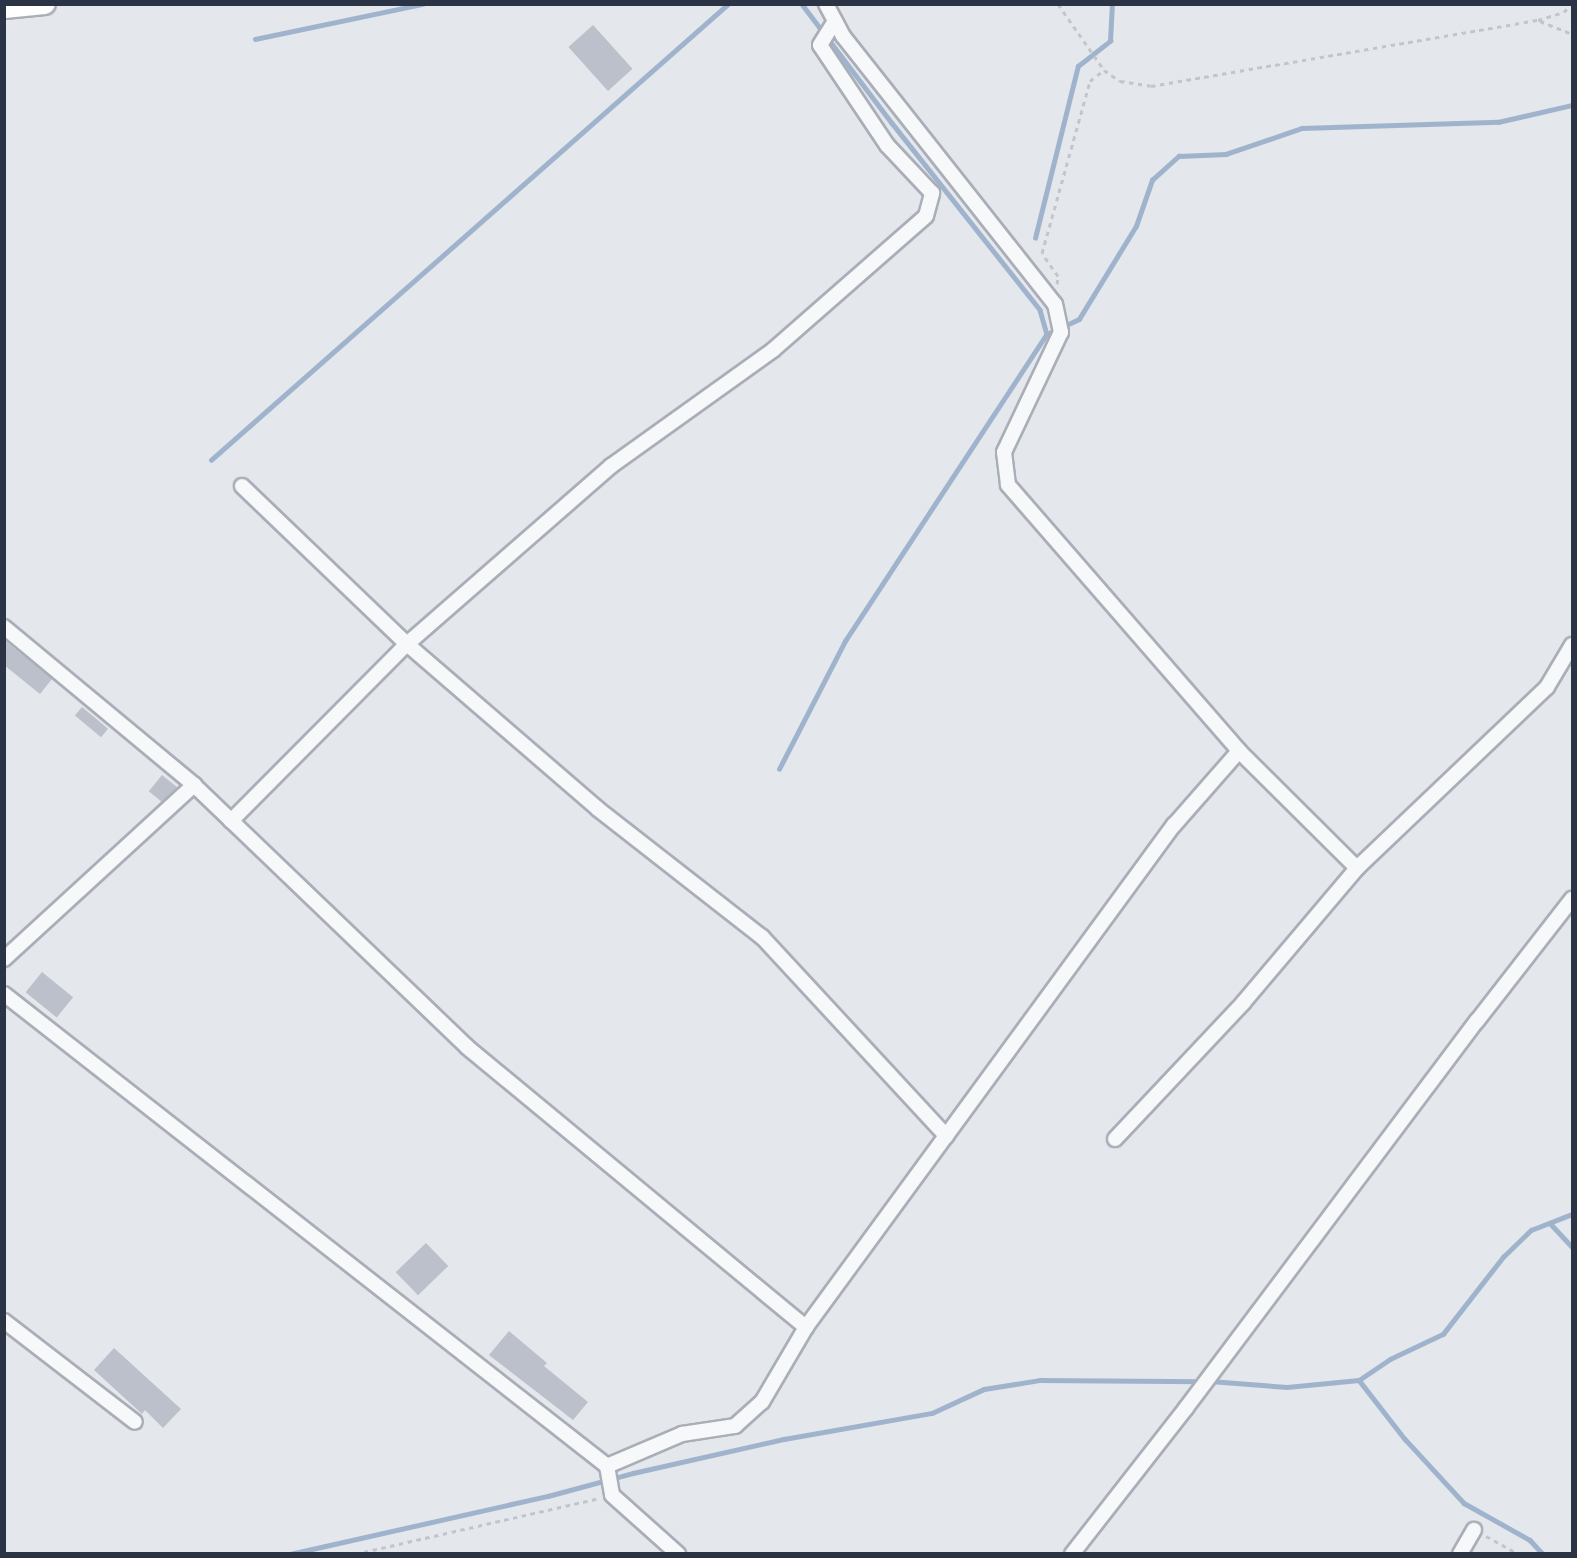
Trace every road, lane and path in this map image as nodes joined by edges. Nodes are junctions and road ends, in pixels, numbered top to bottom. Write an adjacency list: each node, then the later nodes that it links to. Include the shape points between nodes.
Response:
1 (45, 4): 5 (street)
2 (826, 4): 7 (street)
3 (1058, 4): 9 (path)
4 (1571, 4): 6 (path, via 1564,12)
5 (4, 8)
6 (1538, 20): 8 (path); 9 (path, via 1150,86 1120,81)
7 (835, 21): 10 (street); 13 (street, via 820,45 888,145 932,194 926,216 772,350 611,466)
8 (1572, 34)
9 (1104, 70): 10 (path, via 1090,81 1042,253 1058,276)
10 (1055, 304): 15 (street, via 1061,332 1004,452 1008,485)
11 (242, 486): 13 (street)
12 (4, 627): 16 (street)
13 (407, 644): 17 (street); 22 (street, via 598,809 762,937)
14 (1572, 645): 18 (street, via 1547,687)
15 (1239, 751): 18 (street); 22 (street, via 1174,825)
16 (194, 786): 17 (street); 20 (street)
17 (231, 821): 25 (street, via 467,1047)
18 (1357, 868): 23 (street, via 1243,1003)
19 (1572, 899): 32 (street)
20 (4, 959)
21 (4, 994): 27 (street)
22 (946, 1136): 25 (street)
23 (1115, 1139)
24 (4, 1321): 26 (street)
25 (806, 1327): 27 (street, via 762,1402 735,1426 682,1434)
26 (135, 1422)
27 (607, 1466): 28 (street)
28 (612, 1495): 30 (path); 31 (street)
29 (1474, 1530): 33 (street); 34 (path)
30 (356, 1554)
31 (678, 1554)
32 (1072, 1554)
33 (1460, 1554)
34 (1519, 1554)

